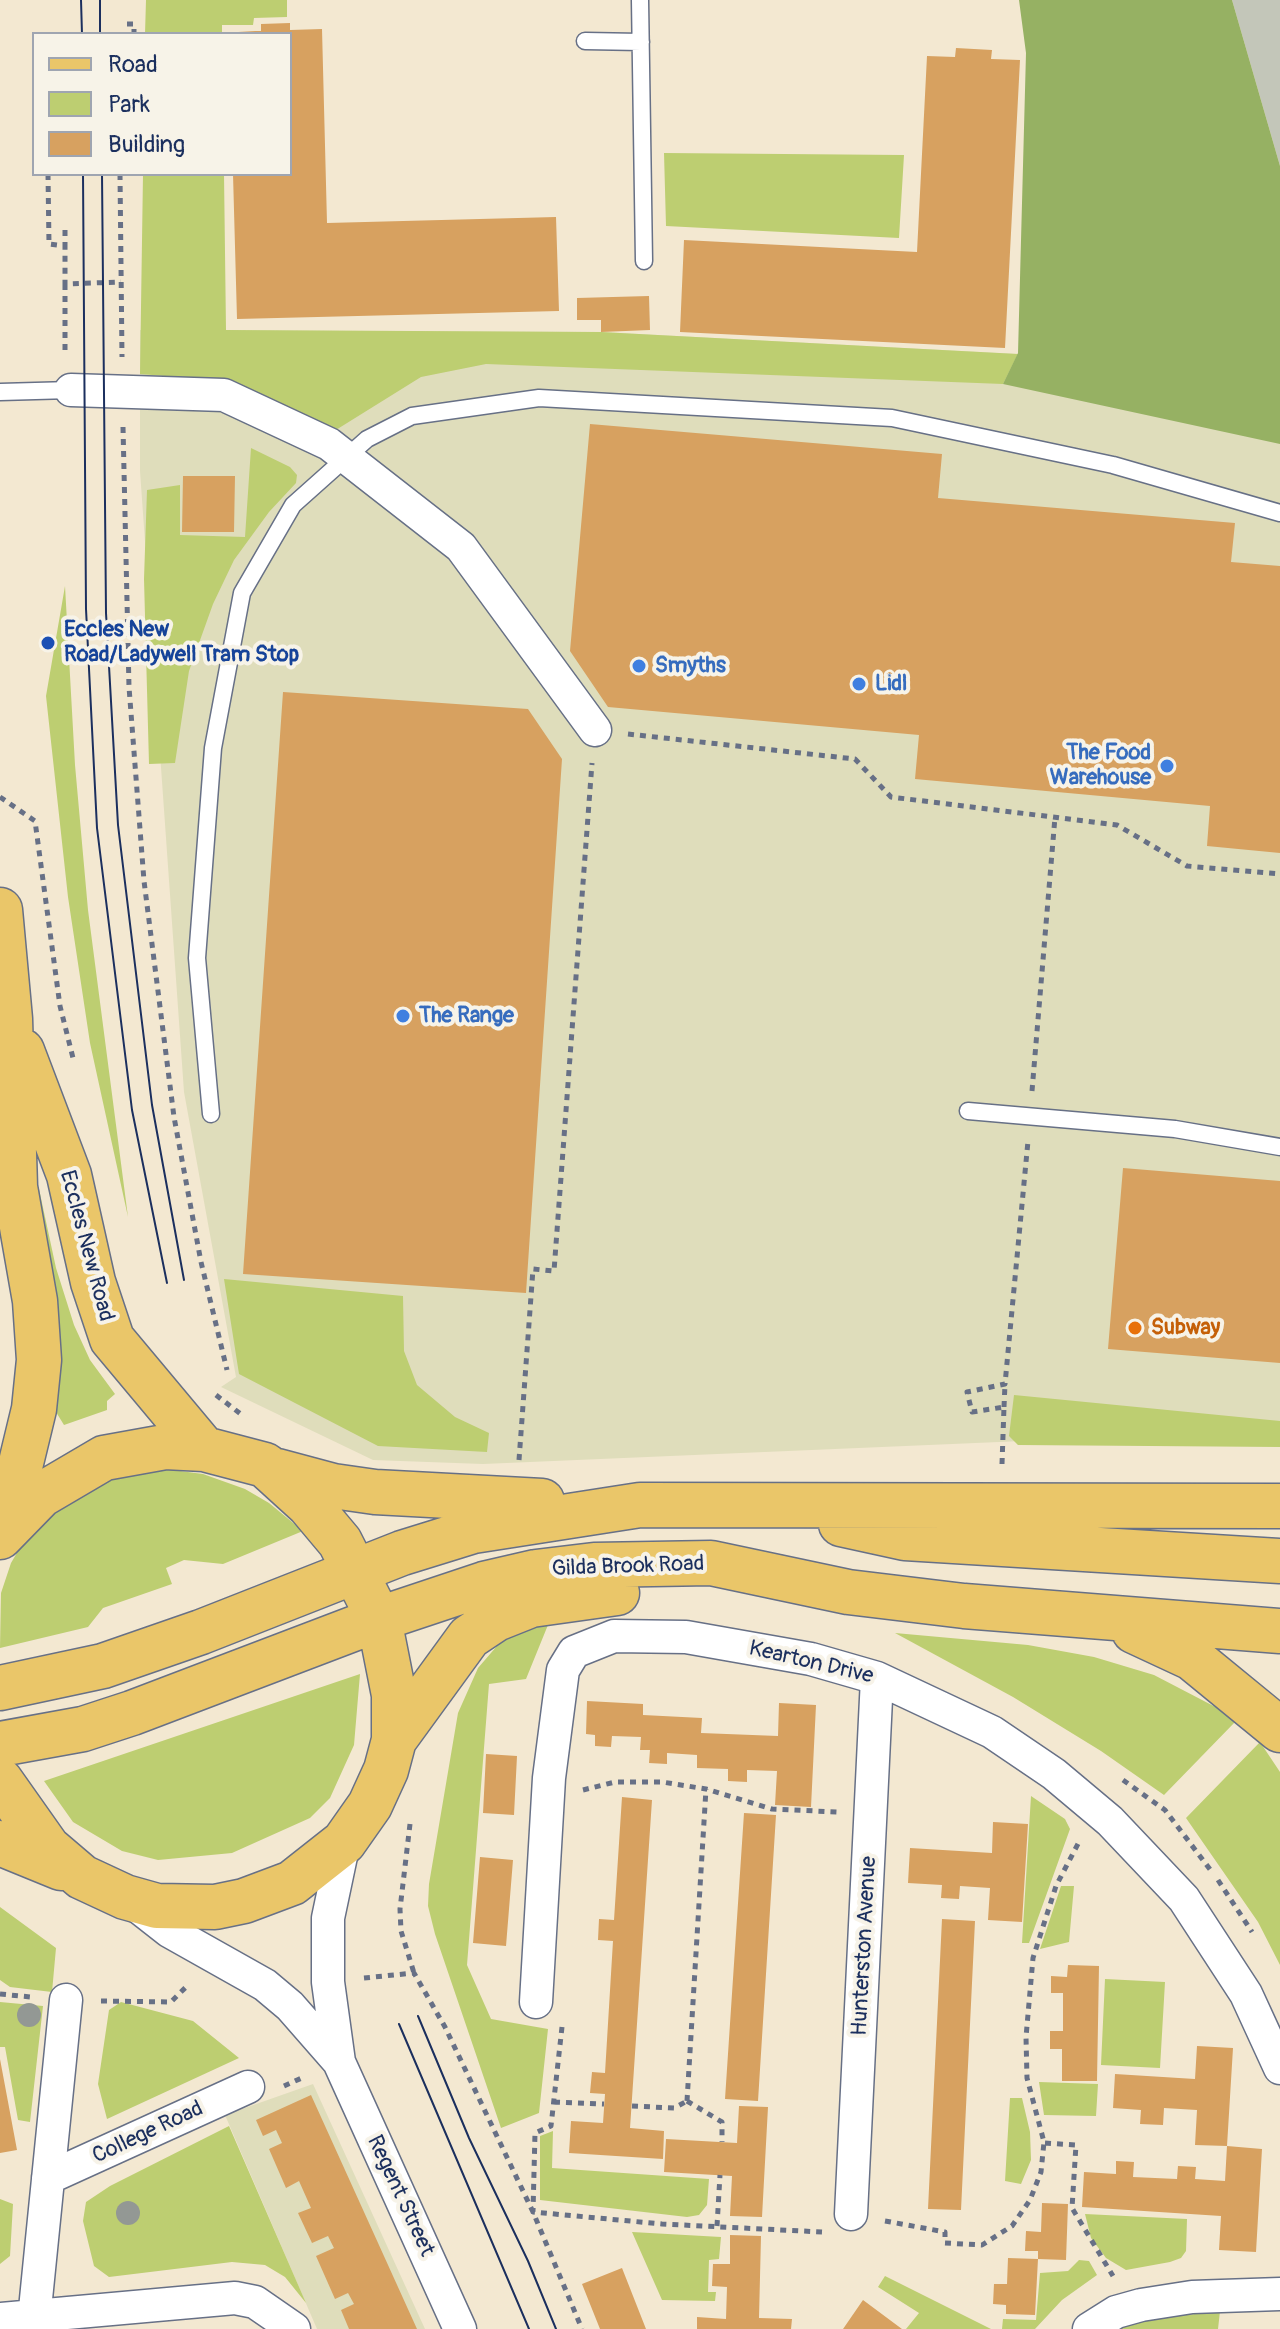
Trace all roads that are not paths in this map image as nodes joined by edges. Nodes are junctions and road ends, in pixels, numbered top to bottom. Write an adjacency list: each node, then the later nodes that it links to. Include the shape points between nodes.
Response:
1 (640, 0): 3 (lane)
2 (585, 41): 3 (lane)
3 (641, 42): 4 (lane)
4 (644, 261)
5 (68, 390): 6 (lane); 7 (street, via 224,395)
6 (0, 392)
7 (346, 457): 8 (lane, via 367,439 412,416 539,398 712,407 892,418 1113,465); 9 (street, via 461,547); 13 (lane, via 293,505 242,593 213,748 197,958)
8 (1280, 513)
9 (595, 730)
10 (0, 910): 11 (main road, Eccles New Road)
11 (10, 1019): 15 (main road, Eccles New Road, via 69,1175 112,1339); 20 (main road, Eccles New Road, via 15,1187 35,1301 39,1360 34,1409)
12 (968, 1111): 14 (lane, via 1175,1129)
13 (211, 1114)
14 (1280, 1147)
15 (204, 1449): 16 (main road); 20 (main road, via 165,1447 104,1458 56,1483)
16 (265, 1465): 17 (main road, via 333,1486 375,1492); 22 (main road, via 319,1516)
17 (640, 1505): 18 (main road); 22 (main road, via 473,1531)
18 (761, 1506): 19 (main road); 21 (main road, via 905,1538)
19 (1280, 1506)
20 (2, 1533)
21 (1280, 1561)
22 (356, 1571): 25 (main road); 28 (main road, via 103,1666)
23 (848, 1592): 24 (main road, Gilda Brook Road); 25 (main road, Gilda Brook Road, via 711,1563 594,1565 484,1584); 30 (main road, via 626,1592 531,1605 469,1637)
24 (1067, 1616): 26 (main road, Gilda Brook Road); 29 (main road, via 1143,1633 1192,1658)
25 (379, 1619): 30 (main road, via 394,1695); 31 (main road, Gilda Brook Road, via 132,1713 83,1729)
26 (1280, 1631)
27 (877, 1678): 38 (street, Kearton Drive, via 811,1659 686,1637 614,1636 574,1652 563,1670 556,1705); 40 (street, Kearton Drive, via 992,1732 1054,1774 1158,1869 1217,1944 1266,2031); 43 (street, Hunterston Avenue)
28 (0, 1688)
29 (1280, 1730)
30 (394, 1740): 33 (main road, via 370,1805)
31 (0, 1744)
32 (0, 1780): 35 (main road, via 48,1848)
33 (344, 1842): 36 (main road, via 292,1883 244,1901 185,1908); 39 (street, Regent Street, via 328,1918 328,1982)
34 (0, 1843): 35 (main road)
35 (82, 1877): 36 (main road)
36 (125, 1897): 39 (street, Regent Street, via 169,1931 265,1985)
37 (66, 2000): 42 (street)
38 (536, 2002)
39 (339, 2062): 48 (street, Regent Street)
40 (1280, 2068)
41 (248, 2087): 42 (street, College Road)
42 (48, 2178): 46 (street)
43 (851, 2214)
44 (1280, 2294): 49 (street, via 1192,2297 1116,2312)
45 (0, 2319): 46 (street)
46 (34, 2319): 47 (street, via 235,2298 255,2302)
47 (294, 2329)
48 (460, 2329)
49 (1089, 2329)

